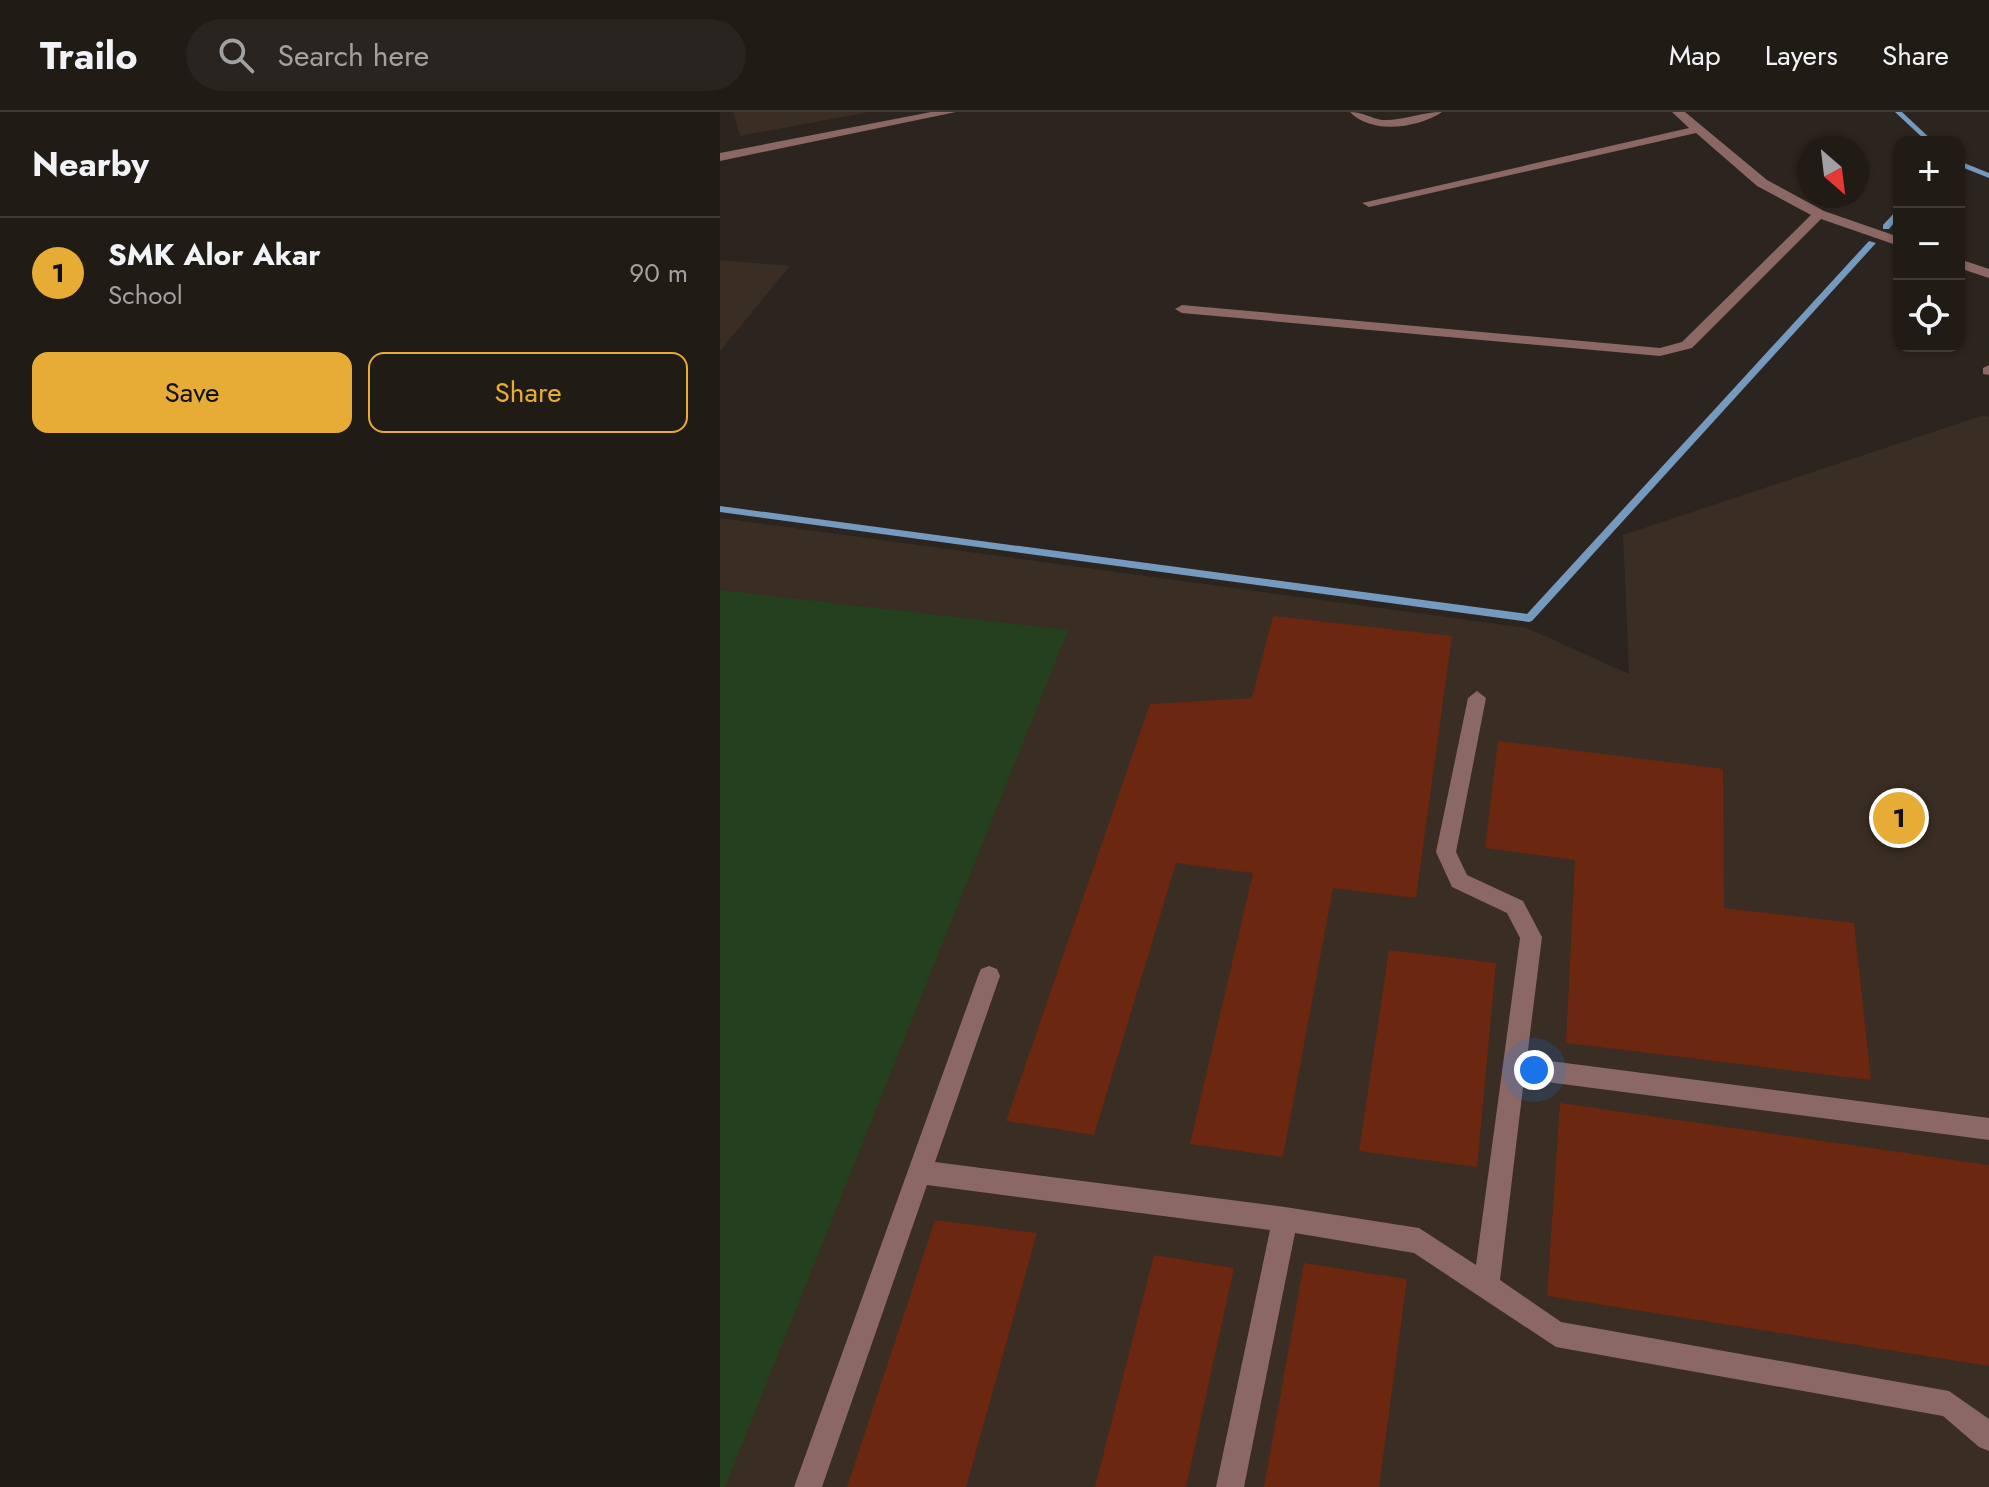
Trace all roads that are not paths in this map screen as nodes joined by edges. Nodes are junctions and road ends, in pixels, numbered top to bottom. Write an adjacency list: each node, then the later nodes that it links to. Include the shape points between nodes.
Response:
1 (950, 112): 6 (street)
2 (1356, 112): 3 (street, via 1384,125)
3 (1436, 112)
4 (1678, 112): 5 (street)
5 (1699, 129): 7 (street); 8 (street, via 1762,183)
6 (720, 157)
7 (1369, 203)
8 (1819, 214): 9 (street); 12 (street, via 1687,345 1660,352)
9 (1893, 240)
10 (1965, 265): 11 (street)
11 (1989, 274)
12 (1182, 309)
13 (1477, 698): 15 (street, via 1446,852 1459,881 1515,907 1531,937)
14 (989, 976): 17 (street)
15 (1514, 1067): 16 (street); 19 (street)
16 (1989, 1129)
17 (920, 1172): 18 (street); 21 (street)
18 (1285, 1219): 19 (street, via 1419,1241); 22 (street)
19 (1486, 1287): 20 (street, via 1556,1334 1949,1404)
20 (1989, 1437)
21 (808, 1487)
22 (1230, 1487)

